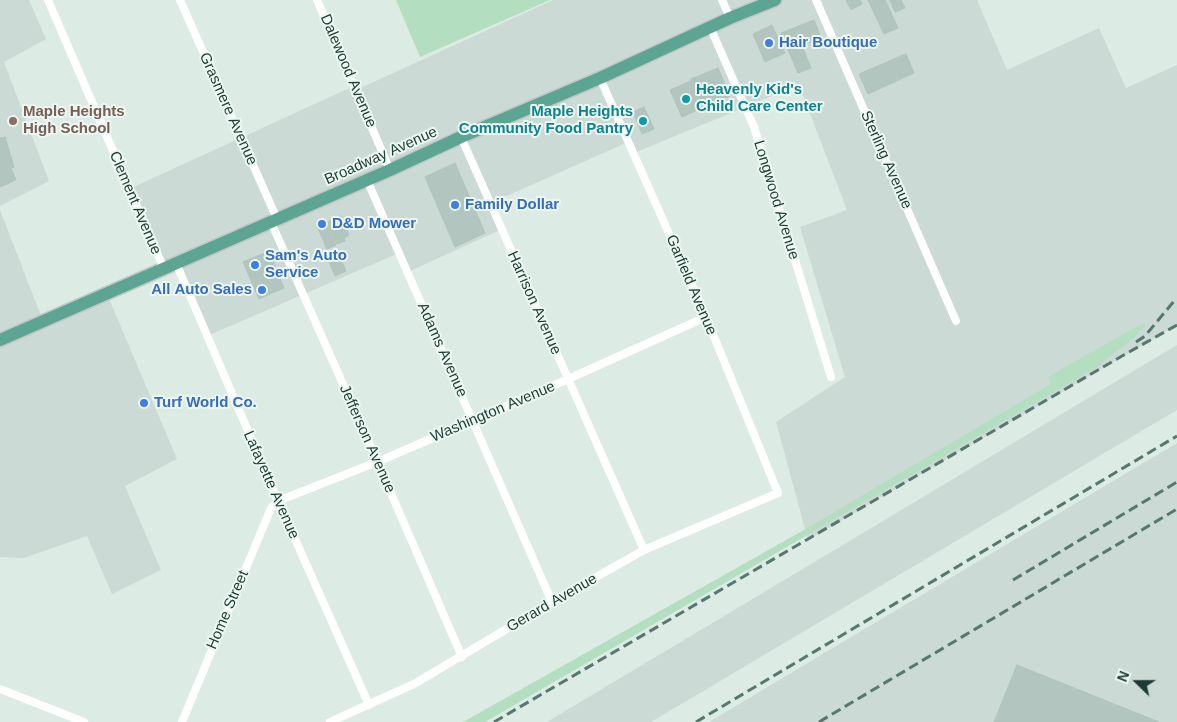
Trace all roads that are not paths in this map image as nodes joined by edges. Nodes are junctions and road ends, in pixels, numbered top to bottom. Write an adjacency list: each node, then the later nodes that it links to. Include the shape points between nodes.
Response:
1 (48, 0): 15 (street, Clement Avenue)
2 (180, 0): 13 (street, Grasmere Avenue)
3 (317, 0): 11 (street, Dalewood Avenue)
4 (722, 0): 7 (street)
5 (775, 0): 7 (main road, Broadway Avenue)
6 (816, 0): 17 (street, Sterling Avenue)
7 (730, 18): 8 (main road, Broadway Avenue)
8 (710, 28): 9 (main road, Broadway Avenue); 19 (street, Longwood Avenue, via 754,127)
9 (600, 78): 10 (main road, Broadway Avenue); 16 (street, Garfield Avenue)
10 (461, 137): 11 (main road, Broadway Avenue); 20 (street, Harrison Avenue)
11 (390, 170): 12 (main road, Broadway Avenue)
12 (367, 180): 13 (main road, Broadway Avenue); 21 (street, Adams Avenue)
13 (274, 220): 14 (main road, Broadway Avenue); 22 (street, Jefferson Avenue)
14 (176, 263): 15 (main road, Broadway Avenue); 24 (street, Lafayette Avenue)
15 (164, 269): 18 (main road, Broadway Avenue)
16 (706, 317): 20 (street, Washington Avenue); 23 (street, Garfield Avenue)
17 (956, 321)
18 (0, 340)
19 (830, 377)
20 (568, 379): 21 (street, Washington Avenue); 25 (street, Harrison Avenue)
21 (473, 420): 22 (street, Washington Avenue); 26 (street, Adams Avenue)
22 (377, 462): 24 (street, Washington Avenue); 27 (street, Jefferson Avenue)
23 (778, 493): 25 (street, Gerard Avenue)
24 (278, 501): 29 (street, Lafayette Avenue); 31 (street, Home Street, via 271,508)
25 (644, 550): 26 (street, Gerard Avenue)
26 (552, 602): 27 (street, Gerard Avenue)
27 (462, 657): 29 (street, Gerard Avenue)
28 (0, 689): 30 (street)
29 (370, 705): 32 (street, Gerard Avenue)
30 (84, 722)
31 (182, 722)
32 (330, 722)

